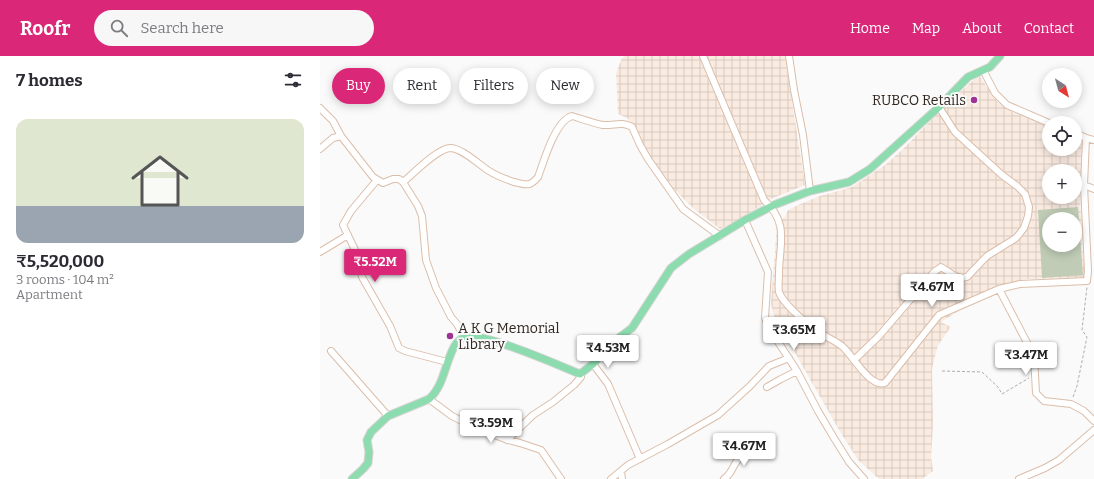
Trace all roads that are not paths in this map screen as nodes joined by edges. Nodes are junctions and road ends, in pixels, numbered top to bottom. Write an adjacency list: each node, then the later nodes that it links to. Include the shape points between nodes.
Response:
1 (703, 56): 18 (street, via 764,200)
2 (789, 56): 17 (street)
3 (1000, 56): 4 (main road, via 990,67)
4 (983, 70): 5 (main road, via 968,77); 7 (street, via 994,93 1008,105)
5 (939, 107): 17 (main road, via 870,169 849,182); 27 (street, via 955,132 1025,194 1029,207 1024,228 1016,238 987,256 967,277 960,278 941,267 934,272 879,336)
6 (320, 108): 8 (street)
7 (1042, 120)
8 (341, 136): 12 (street); 13 (street, via 368,172)
9 (1082, 136): 10 (street)
10 (1086, 138): 11 (street); 15 (street)
11 (1094, 140)
12 (320, 149)
13 (378, 180): 14 (street, via 383,183 399,179); 20 (street, via 346,218 343,225)
14 (403, 182): 21 (street, via 440,151 449,148 457,149 489,171 526,186 534,183 538,177 555,133 566,117 572,116 605,125 624,123 632,127 642,150 682,210); 24 (street, via 422,216 426,260 436,288)
15 (1084, 185): 16 (street); 23 (street, via 1087,281 1020,284)
16 (1094, 189)
17 (810, 191): 18 (main road)
18 (771, 207): 19 (main road); 27 (street, via 778,217 782,234 779,259 780,294 785,303 807,323 819,333 836,341)
19 (745, 220): 21 (main road); 26 (street, via 768,272 766,318)
20 (348, 235): 22 (street); 28 (street, via 358,256 362,277 390,326 399,348)
21 (720, 236): 29 (main road, via 671,268 632,328 610,345)
22 (320, 252)
23 (999, 289): 27 (street, via 939,315 885,383 870,378); 35 (street, via 1033,352 1036,393 1044,401 1071,404 1084,411)
24 (464, 337): 28 (main road, via 454,345); 31 (main road, via 493,340)
25 (331, 351): 34 (street)
26 (788, 358): 30 (street); 39 (street, via 769,366 718,415)
27 (854, 360)
28 (447, 362): 33 (main road, via 441,381 434,395)
29 (593, 364): 31 (main road); 39 (street, via 608,384)
30 (797, 371): 32 (street); 46 (street, via 834,438 849,462)
31 (580, 374): 37 (street, via 581,377 574,385 518,427)
32 (767, 387)
33 (429, 398): 34 (main road); 37 (street, via 452,416)
34 (388, 416): 41 (main road, via 370,432 367,440 368,463)
35 (1094, 421)
36 (1094, 430): 47 (street, via 1060,460)
37 (507, 440): 42 (street, via 541,450)
38 (759, 445): 45 (street, via 741,456 731,474)
39 (640, 459): 40 (street)
40 (621, 471): 43 (street); 44 (street)
41 (352, 479)
42 (561, 479)
43 (610, 479)
44 (622, 479)
45 (724, 479)
46 (864, 479)
47 (1019, 479)

